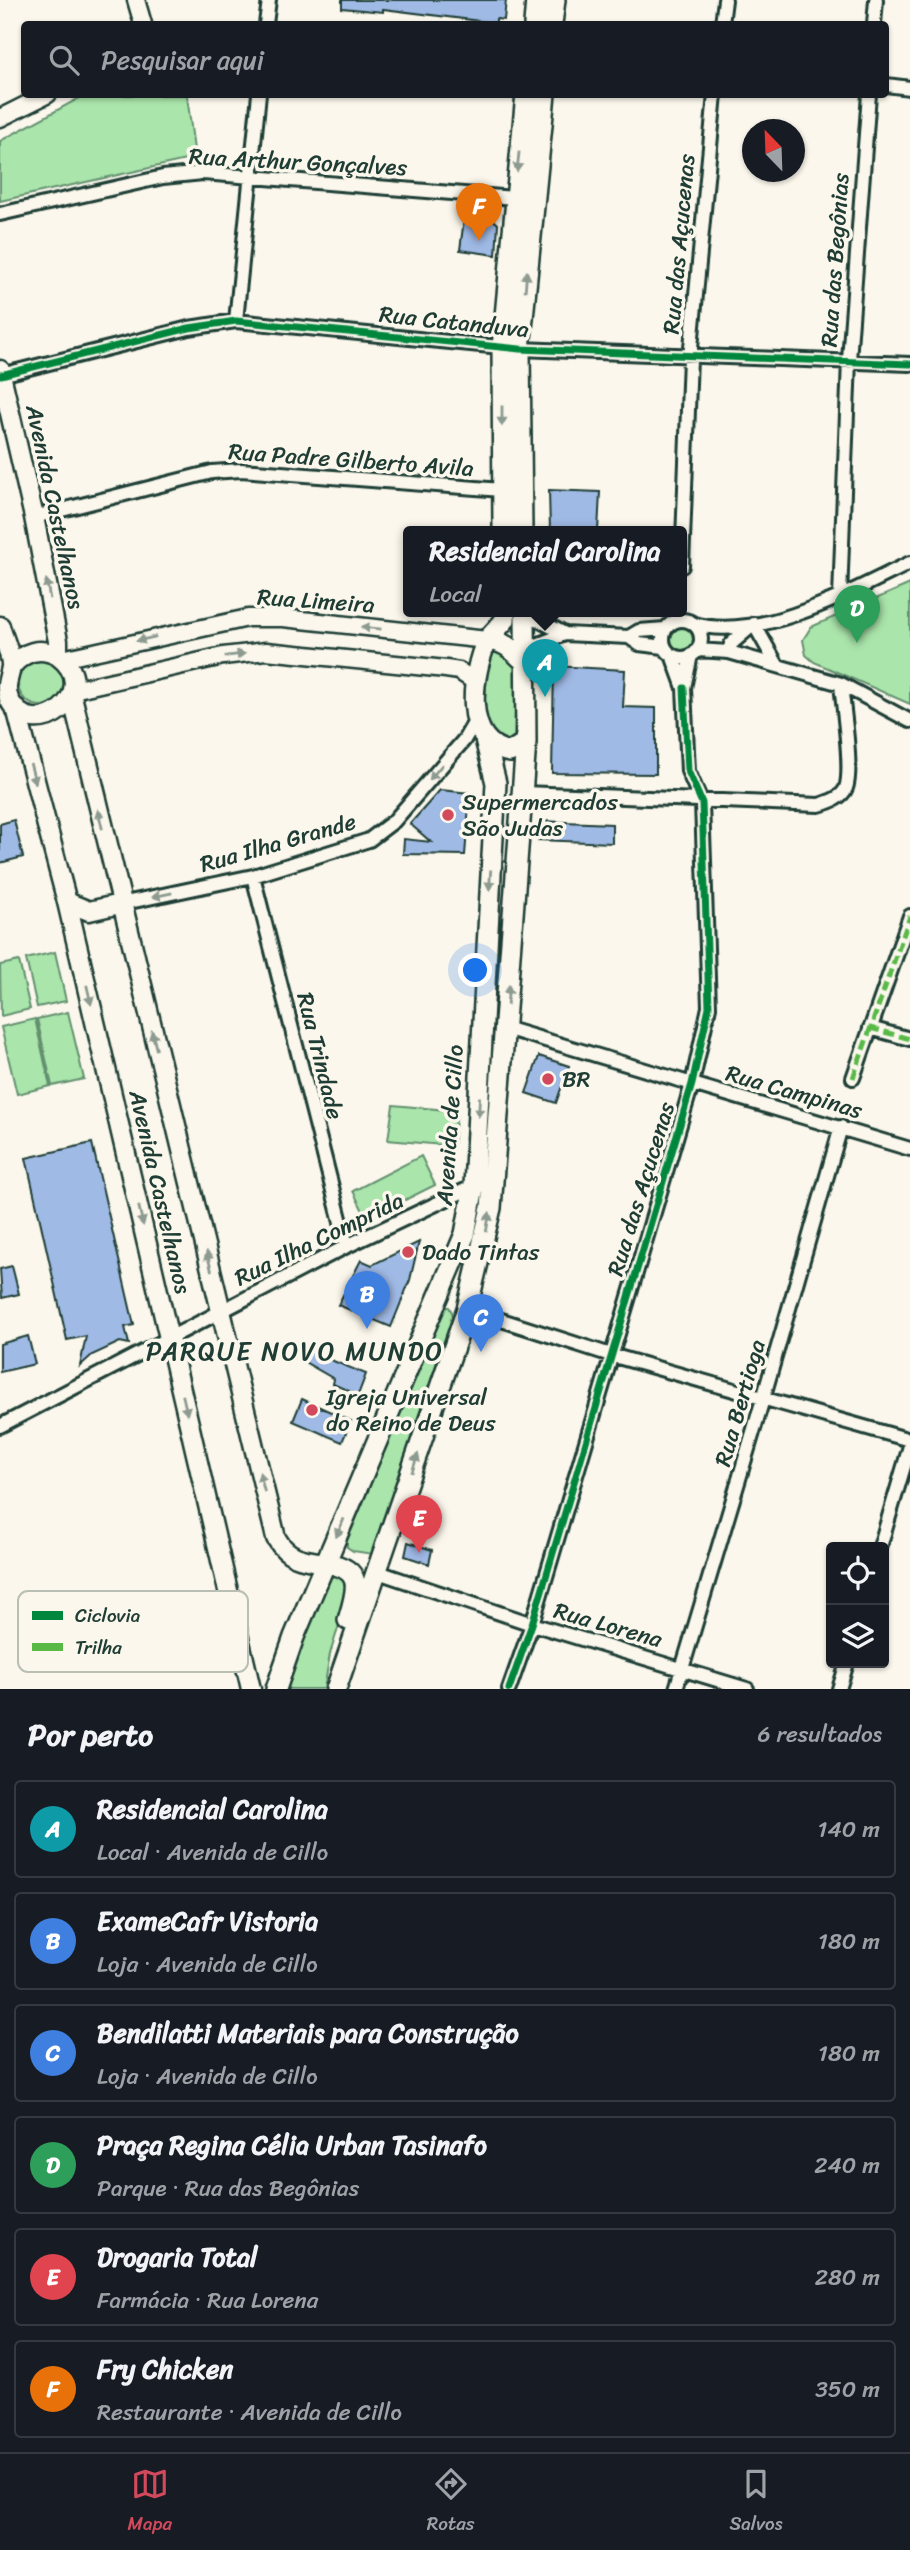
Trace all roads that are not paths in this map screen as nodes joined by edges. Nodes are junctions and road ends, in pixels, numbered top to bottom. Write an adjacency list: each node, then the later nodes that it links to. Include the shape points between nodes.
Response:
1 (136, 0): 7 (street)
2 (269, 0): 8 (street)
3 (536, 0): 9 (main road)
4 (555, 0): 10 (main road)
5 (724, 0): 11 (street)
6 (876, 0): 12 (street)
7 (142, 21)
8 (266, 21)
9 (534, 21)
10 (552, 21)
11 (722, 21)
12 (874, 21)
13 (889, 85): 14 (street)
14 (910, 88)
15 (40, 98): 21 (street)
16 (259, 98): 22 (street)
17 (526, 98): 23 (main road, one-way to 23)
18 (544, 98): 26 (main road, one-way to 18)
19 (715, 98): 27 (street, Rua das Açucenas)
20 (869, 98): 28 (street, Rua das Begônias)
21 (0, 118)
22 (251, 176): 23 (street, Rua Arthur Gonçalves); 24 (street, Rua Arthur Gonçalves, via 203,173 163,177); 25 (street)
23 (514, 198): 26 (main road)
24 (0, 214)
25 (236, 321): 26 (street, Rua Catanduva); 30 (street, Rua Catanduva)
26 (511, 348): 27 (street, Rua Catanduva); 31 (main road, one-way to 31); 34 (main road)
27 (690, 358): 28 (street, Rua Catanduva); 35 (street, Rua das Açucenas)
28 (849, 360): 29 (street, Rua Catanduva); 37 (street, Rua das Begônias)
29 (910, 364)
30 (1, 373): 32 (main road, Avenida Castelhanos)
31 (502, 490): 32 (street, Rua Padre Gilberto Avila, via 241,470 212,472); 33 (main road)
32 (34, 517): 53 (main road, Avenida Castelhanos, one-way to 32)
33 (503, 526)
34 (522, 526)
35 (683, 526)
36 (910, 563): 37 (street)
37 (840, 597): 44 (street)
38 (505, 617): 49 (main road, Avenida de Cillo)
39 (525, 617): 54 (main road, Avenida de Cillo)
40 (534, 617): 47 (street)
41 (678, 617): 46 (street)
42 (683, 617): 43 (street)
43 (694, 624): 44 (street, via 708,628); 51 (street, via 701,639)
44 (754, 624): 52 (street, via 732,644); 55 (street)
45 (0, 626): 56 (main road, Avenida Castelhanos)
46 (665, 629): 48 (street, via 639,631); 50 (street)
47 (565, 634): 48 (street); 54 (street)
48 (629, 637): 50 (street)
49 (487, 640): 53 (street, Rua Limeira, one-way to 53, via 248,618); 54 (main road, via 503,642); 57 (main road, Avenida de Cillo)
50 (668, 651): 51 (street, via 683,658); 59 (street, Rua das Açucenas)
51 (694, 653): 52 (street); 59 (street, Rua das Açucenas)
52 (729, 653): 55 (street)
53 (60, 657): 56 (main road, via 35,651 17,659); 60 (main road, Avenida Castelhanos, via 73,676)
54 (527, 657): 65 (main road, Avenida de Cillo)
55 (778, 665): 58 (street)
56 (6, 671): 61 (main road, Avenida Castelhanos)
57 (474, 681): 60 (street, one-way to 57, via 223,656 266,651 446,668); 62 (main road, Avenida de Cillo)
58 (841, 684): 63 (street); 67 (street, via 849,775 845,790 819,805)
59 (684, 688): 67 (street, Rua das Açucenas, via 688,771)
60 (72, 693): 61 (main road, via 61,710 43,718); 70 (main road, Avenida Castelhanos, one-way to 60)
61 (10, 707): 69 (main road, Avenida Castelhanos, one-way to 69)
62 (477, 718): 64 (main road, Avenida de Cillo); 68 (street, Rua Ilha Grande, one-way to 68, via 464,740 384,831 369,840)
63 (910, 721)
64 (485, 739): 65 (main road, via 497,750 510,752); 79 (main road, Avenida de Cillo, one-way to 79, via 496,783)
65 (526, 742): 66 (main road, Avenida de Cillo)
66 (524, 793): 67 (street); 72 (main road, Avenida de Cillo, one-way to 66)
67 (702, 803): 76 (street, Rua das Açucenas, via 709,1007)
68 (253, 876): 70 (street, Rua Ilha Grande, one-way to 70); 81 (street, Rua Trindade)
69 (66, 902): 70 (main road, via 89,911); 84 (main road, Avenida Castelhanos, one-way to 84)
70 (120, 904): 83 (main road, Avenida Castelhanos, one-way to 70)
71 (910, 916): 73 (street)
72 (505, 1028): 76 (street, Rua Campinas); 82 (main road, Avenida de Cillo, one-way to 72, via 491,1208)
73 (870, 1028): 74 (street); 75 (street)
74 (910, 1040)
75 (853, 1078)
76 (692, 1084): 77 (street, Rua Campinas); 85 (street, Rua das Açucenas)
77 (841, 1127): 78 (street, Rua Campinas); 86 (street, Rua Bertioga)
78 (910, 1149)
79 (474, 1186): 80 (main road, Avenida de Cillo); 81 (street, Rua Ilha Comprida)
80 (465, 1234): 82 (main road, via 452,1287 455,1301); 91 (main road, Avenida de Cillo, one-way to 91)
81 (347, 1246): 83 (street, Rua Ilha Comprida)
82 (467, 1309): 85 (street); 92 (main road, Avenida de Cillo, one-way to 82)
83 (221, 1311): 84 (street, Rua Ilha Comprida); 91 (main road, Avenida Castelhanos, one-way to 83, via 293,1557 276,1538)
84 (169, 1338): 87 (street); 93 (main road, Avenida Castelhanos, one-way to 93)
85 (611, 1355): 86 (street); 94 (street, Rua das Açucenas)
86 (763, 1399): 88 (street); 95 (street, Rua Bertioga)
87 (0, 1426)
88 (910, 1440)
89 (910, 1446): 90 (street)
90 (881, 1542)
91 (331, 1564): 92 (main road); 97 (main road, Avenida de Cillo); 98 (main road, via 351,1574 356,1591)
92 (378, 1572): 94 (street, Rua Lorena); 98 (main road, Avenida de Cillo)
93 (228, 1591)
94 (532, 1624): 95 (street, Rua Lorena); 99 (street, Rua das Açucenas)
95 (682, 1668): 100 (street, Rua Bertioga); 101 (street, Rua Lorena)
96 (845, 1668): 102 (street)
97 (276, 1689)
98 (335, 1689)
99 (509, 1689)
100 (676, 1689)
101 (747, 1689)
102 (839, 1689)

